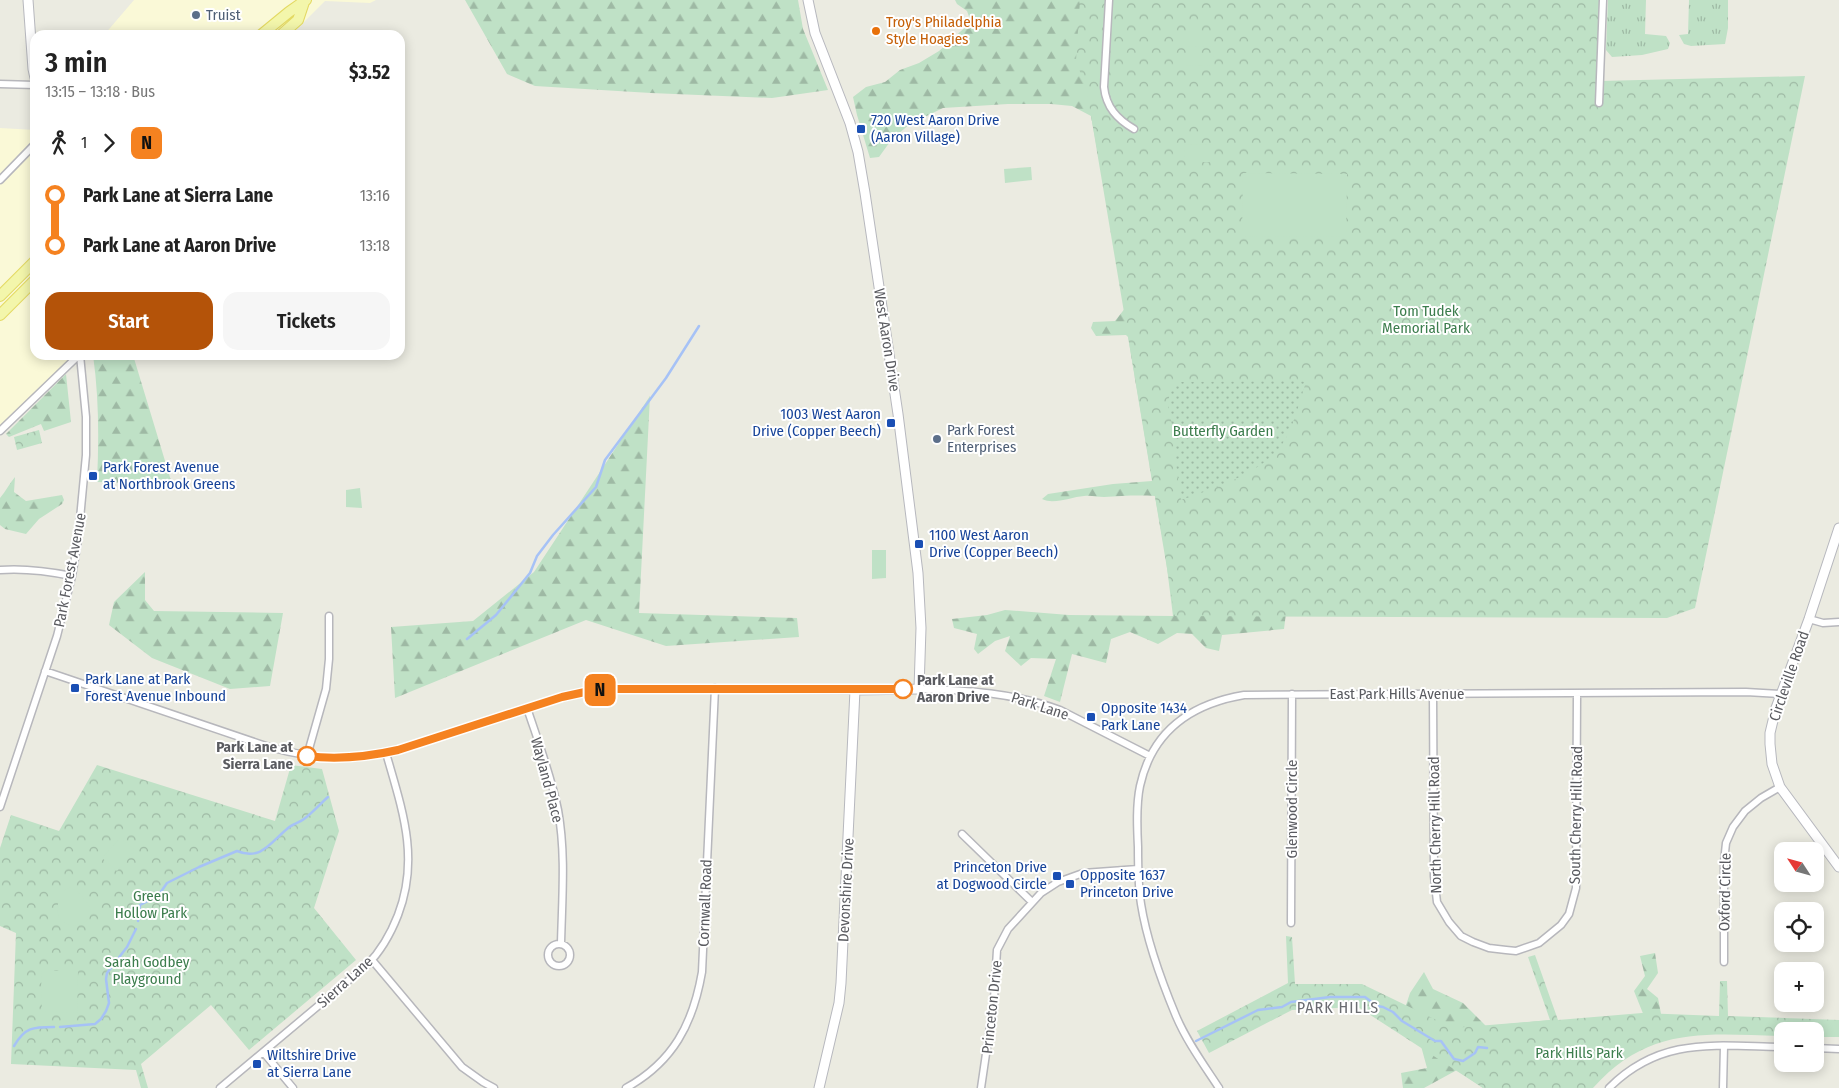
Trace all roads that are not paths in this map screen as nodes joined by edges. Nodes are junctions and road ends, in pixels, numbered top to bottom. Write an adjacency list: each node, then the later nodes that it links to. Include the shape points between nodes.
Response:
1 (28, 0): 8 (street)
2 (808, 0): 32 (street, West Aaron Drive, via 815,33 850,123 865,193 918,573 921,628)
3 (1109, 0): 12 (street, via 1105,97 1113,112)
4 (1603, 0): 11 (street)
5 (305, 1): 6 (main road); 7 (main road, via 298,20)
6 (268, 30)
7 (287, 30)
8 (30, 34)
9 (0, 84): 10 (street)
10 (30, 85)
11 (1599, 103)
12 (1134, 128)
13 (30, 150): 14 (street)
14 (0, 180)
15 (30, 265): 16 (main road)
16 (24, 271): 17 (street); 19 (main road)
17 (30, 276)
18 (30, 286): 20 (main road)
19 (0, 296)
20 (0, 315)
21 (74, 360): 23 (street)
22 (80, 360): 26 (street, Park Forest Avenue, via 86,417 86,455)
23 (0, 431)
24 (1839, 528): 28 (street, Circleville Road)
25 (0, 570): 26 (street, via 42,570)
26 (72, 576): 30 (street, Park Forest Avenue)
27 (329, 616): 40 (street, via 326,689)
28 (1809, 619): 29 (street, via 1823,623); 37 (street, Circleville Road)
29 (1839, 622)
30 (45, 671): 40 (street, Park Lane, via 269,747); 43 (street, Park Forest Avenue)
31 (715, 688): 33 (street, Park Lane); 38 (street, Park Lane, via 609,690 562,697); 61 (street, Cornwall Road, via 702,972 698,997 674,1047 657,1065)
32 (919, 689): 33 (street, Park Lane); 41 (street, Park Lane, via 1000,694 1045,705)
33 (855, 690): 62 (street, Devonshire Drive, via 841,983)
34 (1292, 694): 35 (street, East Park Hills Avenue); 41 (street, East Park Hills Avenue, via 1244,695 1207,704 1174,725); 48 (street, Glenwood Circle)
35 (1433, 694): 36 (street, East Park Hills Avenue); 50 (street, North Cherry Hill Road, via 1437,902 1461,936)
36 (1577, 694): 37 (street, East Park Hills Avenue); 50 (street, South Cherry Hill Road, via 1576,888 1569,914 1561,925 1539,942 1516,950)
37 (1781, 694): 42 (street, Circleville Road, via 1772,720 1770,744 1772,764)
38 (527, 708): 39 (street, Park Lane); 49 (street, Wayland Place, via 560,824 564,870)
39 (386, 753): 40 (street, Park Lane, via 354,758); 51 (street, Sierra Lane, via 406,823 409,872 394,924)
40 (307, 756)
41 (1150, 756): 46 (street, East Park Hills Avenue, via 1140,788)
42 (1780, 787): 45 (street, Circleville Road); 52 (street, Oxford Circle, via 1745,811 1726,842)
43 (0, 806)
44 (962, 834): 47 (street)
45 (1839, 867)
46 (1138, 868): 47 (street, Princeton Drive, via 1099,871 1068,878); 64 (street, East Park Hills Avenue, via 1141,904 1158,970 1176,1017)
47 (1032, 902): 63 (street, Princeton Drive, via 1008,930 997,950)
48 (1291, 923)
49 (561, 944)
50 (1501, 950)
51 (372, 960): 57 (street, Sierra Lane); 60 (street, via 462,1066)
52 (1724, 962)
53 (1724, 1046): 54 (street); 65 (street, via 1697,1046 1664,1052 1637,1066); 66 (street)
54 (1774, 1048)
55 (1824, 1048): 56 (street)
56 (1839, 1049)
57 (264, 1053): 58 (street, Sierra Lane); 59 (street)
58 (220, 1088)
59 (293, 1088)
60 (494, 1088)
61 (626, 1088)
62 (820, 1088)
63 (982, 1088)
64 (1219, 1088)
65 (1609, 1088)
66 (1723, 1088)

